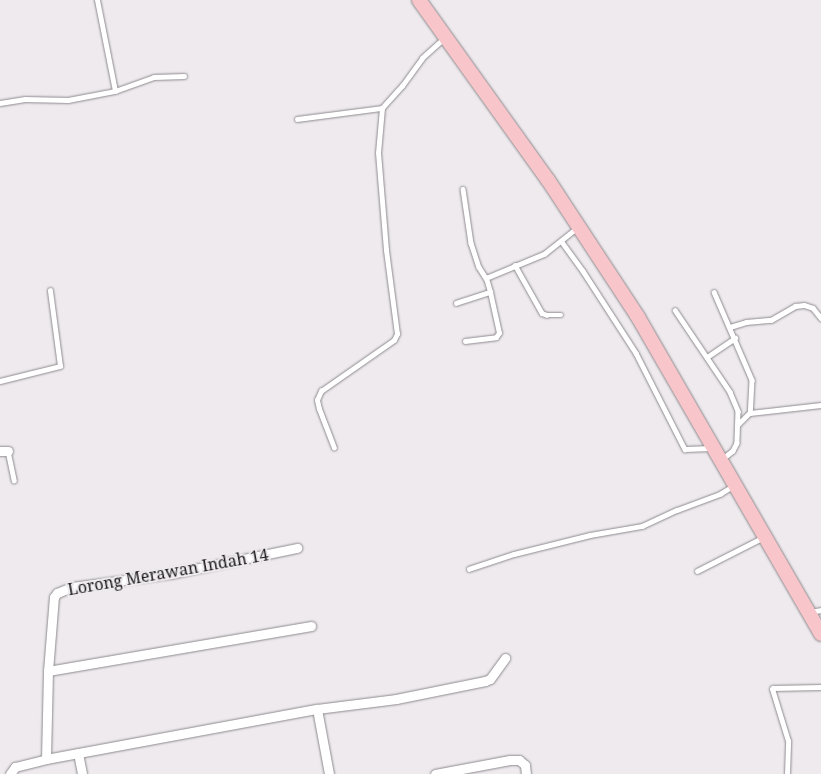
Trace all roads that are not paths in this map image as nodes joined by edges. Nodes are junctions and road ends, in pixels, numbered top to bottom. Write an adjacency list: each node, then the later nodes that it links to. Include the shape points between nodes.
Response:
1 (97, 0): 5 (lane)
2 (419, 0): 3 (main road)
3 (446, 36): 7 (lane, via 422,58); 10 (main road)
4 (184, 76): 5 (lane, via 154,77)
5 (115, 91): 6 (lane, via 68,100 25,99)
6 (0, 103)
7 (382, 108): 8 (lane); 30 (lane, via 378,153 386,250 398,334 321,391 317,400 319,409)
8 (297, 119)
9 (463, 188): 13 (lane, via 471,243)
10 (579, 226): 11 (lane); 29 (main road, via 638,317)
11 (562, 242): 12 (lane, via 544,254); 29 (lane, via 636,353 684,449)
12 (515, 265): 13 (lane); 19 (lane, via 542,313)
13 (486, 278): 15 (lane)
14 (50, 292): 25 (lane, via 60,366)
15 (490, 292): 17 (lane); 23 (lane, via 498,333 496,337)
16 (714, 292): 21 (lane)
17 (456, 303)
18 (675, 310): 24 (lane)
19 (561, 315)
20 (821, 318): 21 (lane, via 812,308 795,306 771,320)
21 (730, 327): 22 (lane)
22 (735, 338): 24 (lane); 27 (lane, via 752,380)
23 (465, 341)
24 (708, 357): 28 (lane, via 730,392 738,411)
25 (0, 381)
26 (821, 404): 27 (lane)
27 (750, 413): 28 (lane)
28 (739, 424): 32 (lane, via 737,443)
29 (714, 447): 32 (main road)
30 (334, 448)
31 (4, 451): 33 (lane)
32 (722, 460): 34 (main road)
33 (14, 480)
34 (736, 484): 35 (main road); 37 (lane, via 720,494 642,526 590,535)
35 (765, 536): 38 (lane); 39 (main road)
36 (297, 548): 43 (street, Lorong Merawan Indah 14, via 170,574 62,590 54,597)
37 (469, 569)
38 (697, 571)
39 (815, 611): 41 (main road)
40 (311, 626): 43 (street)
41 (821, 634)
42 (505, 658): 45 (street, via 485,681 396,699)
43 (48, 671): 47 (street, Lorong Merawan Indah 14)
44 (821, 687): 54 (lane, via 772,689 788,740)
45 (317, 709): 46 (street); 51 (street)
46 (78, 753): 47 (street); 50 (street)
47 (46, 759): 49 (street, via 15,767)
48 (452, 773): 52 (street); 53 (street, via 484,764 519,760 525,765)
49 (10, 774)
50 (82, 774)
51 (329, 774)
52 (435, 774)
53 (526, 774)
54 (787, 774)

